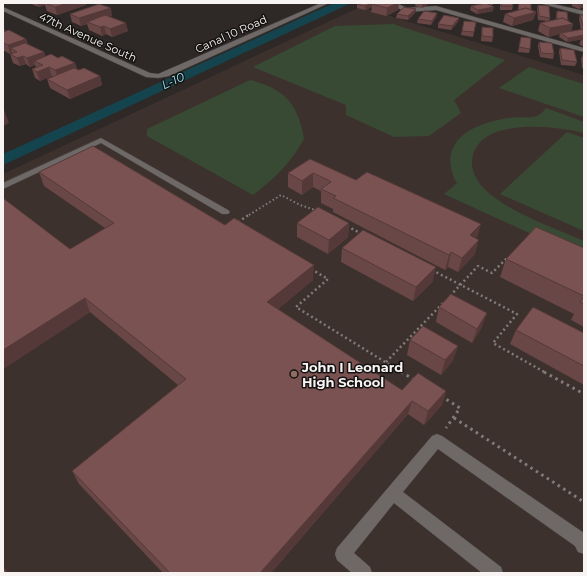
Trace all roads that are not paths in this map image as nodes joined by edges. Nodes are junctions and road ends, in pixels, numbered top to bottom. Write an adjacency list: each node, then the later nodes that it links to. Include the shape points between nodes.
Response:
1 (326, 3): 9 (street, Canal 10 Road)
2 (391, 3): 5 (street, via 406,10)
3 (442, 3): 5 (street)
4 (542, 3): 7 (street)
5 (436, 8): 8 (street)
6 (3, 9): 9 (street, 47th Avenue South, via 149,75)
7 (584, 13)
8 (584, 50)
9 (166, 74)
10 (3, 186): 11 (street, via 101,140)
11 (226, 212)
12 (394, 494): 13 (street, via 438,440 581,540); 14 (street, via 343,554); 15 (street)
13 (584, 546)
14 (364, 573)
15 (495, 573)

